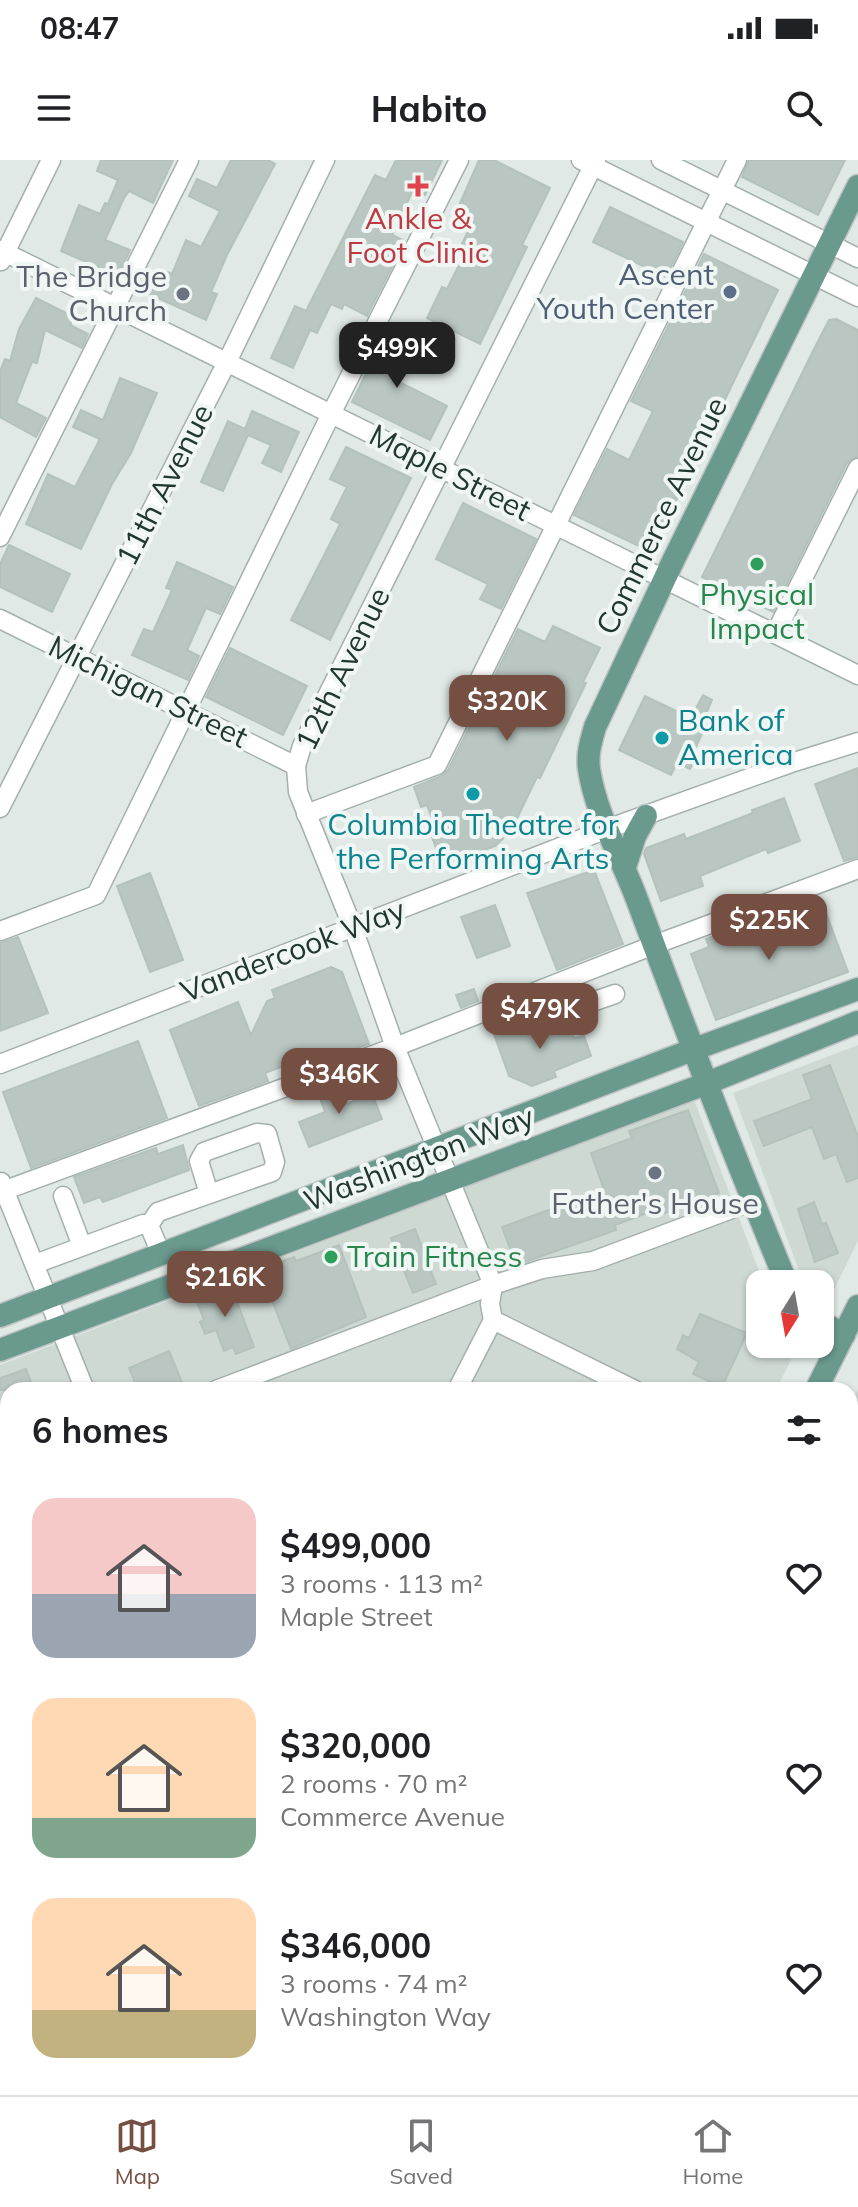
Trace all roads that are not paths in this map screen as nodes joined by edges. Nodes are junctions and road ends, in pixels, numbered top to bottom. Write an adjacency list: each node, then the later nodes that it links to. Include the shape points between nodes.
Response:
1 (51, 160): 12 (street)
2 (189, 160): 16 (street)
3 (325, 160): 17 (street, 11th Avenue)
4 (459, 160): 18 (street)
5 (661, 160): 9 (street)
6 (737, 160): 9 (street)
7 (590, 162): 10 (street); 20 (street, 12th Avenue)
8 (858, 186): 11 (main road, Commerce Avenue)
9 (722, 190): 10 (street); 11 (street)
10 (706, 221): 14 (street); 21 (street)
11 (828, 244): 13 (street); 14 (main road, Commerce Avenue)
12 (2, 255): 16 (street, Maple Street)
13 (858, 258)
14 (813, 274): 15 (street); 23 (main road, Commerce Avenue)
15 (858, 297)
16 (115, 307): 17 (street, Maple Street); 22 (street)
17 (227, 362): 18 (street, Maple Street); 26 (street, 11th Avenue)
18 (331, 414): 20 (street, Maple Street); 28 (street)
19 (858, 468): 25 (street)
20 (443, 469): 21 (street, Maple Street); 30 (street, 12th Avenue)
21 (554, 525): 23 (street, Maple Street); 32 (street, via 437,765)
22 (0, 537)
23 (664, 580): 25 (street, Maple Street); 34 (main road, Commerce Avenue, via 588,752)
24 (0, 619): 26 (street, Michigan Street)
25 (775, 634): 27 (street, Maple Street)
26 (77, 657): 28 (street, Michigan Street); 31 (street, 11th Avenue)
27 (858, 675)
28 (187, 711): 30 (street, Michigan Street); 38 (street, via 96,895)
29 (858, 742): 33 (street, Vandercook Way)
30 (296, 766): 32 (street, 12th Avenue)
31 (0, 808)
32 (306, 814): 37 (street, 12th Avenue)
33 (646, 816): 34 (street, Vandercook Way); 35 (main road)
34 (607, 829): 35 (main road, Commerce Avenue); 37 (street, Vandercook Way)
35 (625, 867): 39 (main road, Commerce Avenue)
36 (858, 869): 39 (street)
37 (353, 928): 46 (street, 12th Avenue); 48 (street, Vandercook Way)
38 (0, 931)
39 (654, 945): 42 (street); 47 (main road, Commerce Avenue)
40 (858, 989): 47 (main road, Washington Way)
41 (615, 994): 43 (street)
42 (506, 1003): 44 (street, via 525,1017); 46 (street)
43 (564, 1012)
44 (541, 1019)
45 (858, 1022): 49 (main road, Washington Way)
46 (395, 1047): 50 (street, 12th Avenue); 52 (street)
47 (692, 1050): 49 (main road, Commerce Avenue); 50 (main road, Washington Way)
48 (0, 1064)
49 (705, 1084): 51 (main road, Washington Way); 55 (main road, Commerce Avenue)
50 (436, 1149): 51 (street, 12th Avenue); 58 (main road, Washington Way)
51 (449, 1180): 61 (street, 12th Avenue); 66 (main road, Washington Way)
52 (1, 1187): 59 (street)
53 (209, 1194): 56 (street, via 158,1212)
54 (63, 1196): 57 (street)
55 (753, 1201): 60 (main road, Commerce Avenue); 61 (street, via 593,1261 542,1269)
56 (149, 1225): 57 (street); 58 (street)
57 (82, 1246): 59 (street)
58 (161, 1254): 62 (main road, Washington Way)
59 (35, 1264): 62 (street)
60 (781, 1270)
61 (493, 1285): 65 (street); 71 (street)
62 (49, 1297): 64 (main road, Washington Way); 66 (street)
63 (858, 1306): 68 (main road)
64 (0, 1316)
65 (493, 1320): 72 (street); 73 (street)
66 (61, 1326): 69 (main road, Washington Way); 70 (street)
67 (834, 1329): 68 (main road)
68 (844, 1335): 74 (main road)
69 (0, 1350)
70 (82, 1382)
71 (237, 1382)
72 (461, 1382)
73 (619, 1382)
74 (820, 1382)

